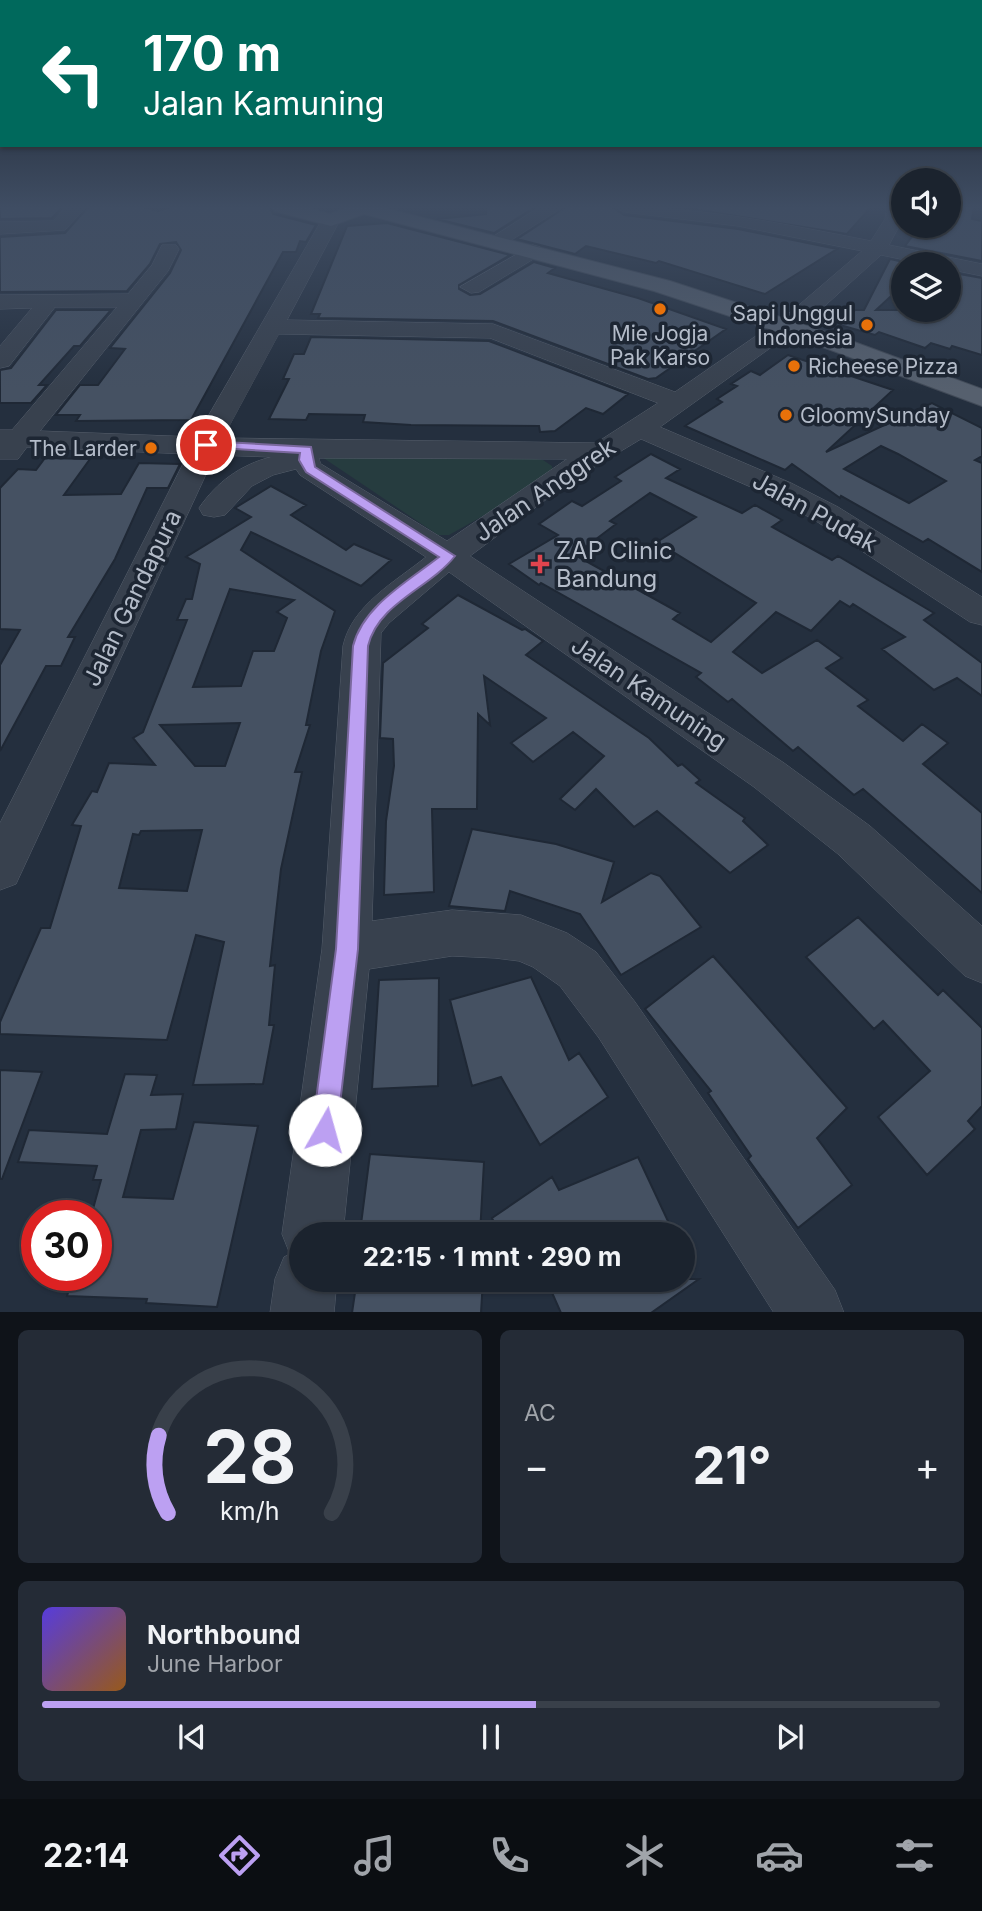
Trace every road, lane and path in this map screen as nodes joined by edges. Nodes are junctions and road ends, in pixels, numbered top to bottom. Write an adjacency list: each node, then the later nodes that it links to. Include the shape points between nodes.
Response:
1 (160, 268): 7 (street)
2 (313, 268): 11 (street, Jalan Gandapura)
3 (493, 268): 6 (street)
4 (604, 268): 10 (main road)
5 (853, 268): 10 (street, Jalan Anggrek)
6 (471, 288)
7 (132, 300): 8 (street); 16 (street)
8 (49, 301): 9 (street); 12 (street)
9 (5, 304)
10 (784, 326): 13 (main road); 14 (street, Jalan Anggrek)
11 (272, 327): 14 (street, via 493,331); 17 (street, Jalan Gandapura)
12 (0, 361)
13 (982, 398)
14 (678, 402): 15 (street, Jalan Anggrek)
15 (640, 428): 19 (street, Jalan Anggrek); 25 (street, Jalan Pudak, via 771,484 827,514)
16 (10, 438): 17 (street); 21 (street)
17 (206, 445): 20 (street); 26 (street, Jalan Gandapura)
18 (534, 451): 19 (street); 20 (street); 22 (street, via 556,463)
19 (598, 451): 22 (street, Jalan Anggrek)
20 (306, 455): 23 (street, via 243,478); 24 (street, Jalan Kamuning, via 310,469)
21 (0, 463)
22 (561, 475): 24 (street, Jalan Anggrek)
23 (215, 508)
24 (448, 556): 27 (street, Jalan Anggrek, via 377,614 364,631 360,646); 28 (street, Jalan Kamuning, via 769,775 854,840)
25 (982, 613)
26 (0, 869)
27 (347, 949): 29 (street, Jalan Anggrek); 32 (street, via 452,933 495,935 531,942 578,969)
28 (982, 959)
29 (313, 1222)
30 (304, 1292): 31 (street)
31 (302, 1312)
32 (812, 1312)

